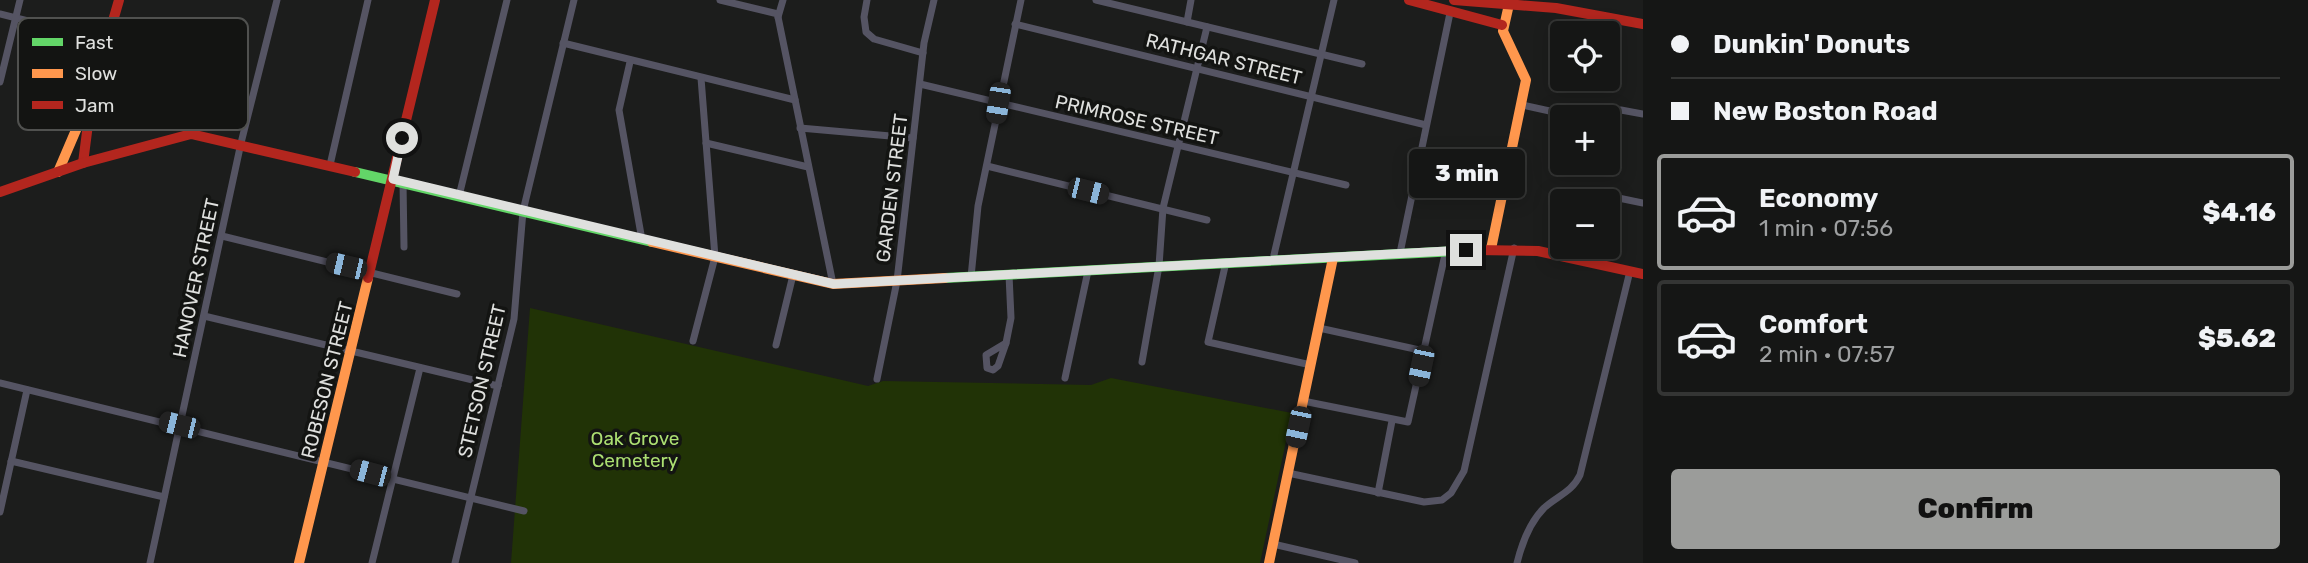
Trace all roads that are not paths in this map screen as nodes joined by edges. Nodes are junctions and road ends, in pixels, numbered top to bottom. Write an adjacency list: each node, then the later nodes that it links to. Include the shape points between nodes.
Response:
1 (20, 0): 22 (street)
2 (119, 0): 23 (street)
3 (277, 0): 43 (street, HANOVER STREET)
4 (368, 0): 54 (street)
5 (435, 0): 59 (street, ROBESON STREET)
6 (507, 0): 62 (street)
7 (574, 0): 29 (street, STETSON STREET)
8 (720, 0): 21 (street)
9 (783, 0): 21 (street)
10 (867, 0): 30 (street, via 866,32 874,39)
11 (934, 0): 30 (street, GARDEN STREET)
12 (1021, 0): 25 (street)
13 (1096, 0): 24 (street)
14 (1191, 0): 24 (street)
15 (1334, 0): 31 (street)
16 (1409, 0): 19 (street)
17 (1454, 0): 18 (street)
18 (1509, 2): 26 (street); 27 (street)
19 (1450, 13): 27 (street); 44 (street)
20 (0, 14): 22 (street)
21 (778, 17): 39 (street)
22 (16, 18): 36 (street)
23 (114, 18)
24 (1187, 22): 28 (street)
25 (1015, 24): 34 (street, RATHGAR STREET); 40 (street)
26 (1643, 24)
27 (1502, 25): 41 (street, via 1526,74)
28 (1207, 27): 31 (street); 34 (street)
29 (563, 43): 32 (street); 66 (street, STETSON STREET)
30 (923, 53): 37 (street, GARDEN STREET)
31 (1321, 54): 33 (street); 38 (street)
32 (630, 61): 35 (street); 69 (street, via 619,110)
33 (1362, 64)
34 (1198, 69): 38 (street, RATHGAR STREET); 52 (street)
35 (701, 78): 39 (street); 51 (street)
36 (0, 82)
37 (920, 84): 40 (street, PRIMROSE STREET); 49 (street, GARDEN STREET)
38 (1310, 97): 44 (street, RATHGAR STREET); 58 (street)
39 (795, 100): 45 (street)
40 (998, 103): 52 (street, PRIMROSE STREET); 55 (street)
41 (1522, 105): 42 (street, via 1577,117 1621,110); 72 (street)
42 (1643, 114)
43 (248, 115)
44 (1426, 125): 74 (street)
45 (800, 128): 49 (street); 56 (street)
46 (74, 130): 57 (street)
47 (88, 130): 53 (street)
48 (244, 130): 50 (street, HANOVER STREET)
49 (913, 138): 87 (street, GARDEN STREET)
50 (241, 143): 53 (street, via 191,134); 54 (street); 68 (street, HANOVER STREET)
51 (706, 143): 56 (street); 75 (street)
52 (1178, 146): 58 (street, PRIMROSE STREET); 65 (street)
53 (83, 163): 57 (street)
54 (330, 165): 59 (street)
55 (987, 166): 65 (street); 86 (street)
56 (808, 167): 88 (street)
57 (58, 172): 61 (street)
58 (1292, 173): 60 (street, PRIMROSE STREET); 77 (street)
59 (398, 181): 62 (street); 70 (street); 82 (street, ROBESON STREET)
60 (1346, 185)
61 (0, 192)
62 (459, 196): 66 (street)
63 (1620, 198): 64 (street)
64 (1643, 203)
65 (1163, 208): 67 (street); 79 (street)
66 (523, 211): 69 (street); 103 (street, STETSON STREET, via 517,302)
67 (1207, 220)
68 (222, 236): 82 (street); 90 (street, HANOVER STREET)
69 (642, 240): 75 (street)
70 (404, 247)
71 (1514, 248): 72 (street); 81 (street); 112 (street, via 1466,461 1451,493 1442,500 1424,502)
72 (1491, 249): 73 (street)
73 (1446, 250): 74 (street); 95 (street)
74 (1400, 253): 76 (street)
75 (715, 257): 84 (street); 92 (street)
76 (1333, 258): 77 (street); 91 (street)
77 (1273, 259): 78 (street)
78 (1226, 262): 79 (street); 98 (street, via 1208,342)
79 (1159, 267): 80 (street); 97 (street)
80 (1088, 271): 85 (street); 100 (street)
81 (1630, 271): 83 (street); 124 (street, via 1580,475 1575,485 1544,508 1527,532)
82 (371, 272): 89 (street); 96 (street, ROBESON STREET)
83 (1643, 274)
84 (793, 275): 88 (street); 94 (street)
85 (1009, 275): 86 (street); 93 (street, via 1011,318)
86 (971, 277): 87 (street)
87 (897, 281): 88 (street); 101 (street, GARDEN STREET)
88 (834, 284)
89 (457, 294)
90 (204, 317): 96 (street); 107 (street, HANOVER STREET)
91 (1319, 328): 95 (street); 98 (street)
92 (693, 341)
93 (1006, 343)
94 (776, 345)
95 (1424, 351): 106 (street, via 1408,422)
96 (352, 353): 99 (street); 109 (street, ROBESON STREET)
97 (1142, 362)
98 (1311, 365): 105 (street)
99 (420, 368): 103 (street); 111 (street)
100 (1065, 378)
101 (877, 379)
102 (0, 383): 104 (street)
103 (498, 386): 114 (street, STETSON STREET)
104 (27, 390): 107 (street); 108 (street)
105 (1303, 401): 106 (street); 110 (street)
106 (1392, 421): 112 (street)
107 (179, 425): 109 (street); 113 (street, HANOVER STREET)
108 (11, 461): 113 (street); 115 (street)
109 (325, 461): 111 (street); 119 (street, ROBESON STREET)
110 (1288, 473): 112 (street); 117 (street)
111 (393, 479): 114 (street); 120 (street)
112 (1378, 493)
113 (164, 497): 118 (street, HANOVER STREET)
114 (471, 498): 116 (street); 121 (street, STETSON STREET)
115 (0, 512)
116 (524, 512)
117 (1273, 544): 122 (street); 123 (street)
118 (150, 563)
119 (299, 563)
120 (372, 563)
121 (455, 563)
122 (1269, 563)
123 (1355, 563)
124 (1517, 563)

